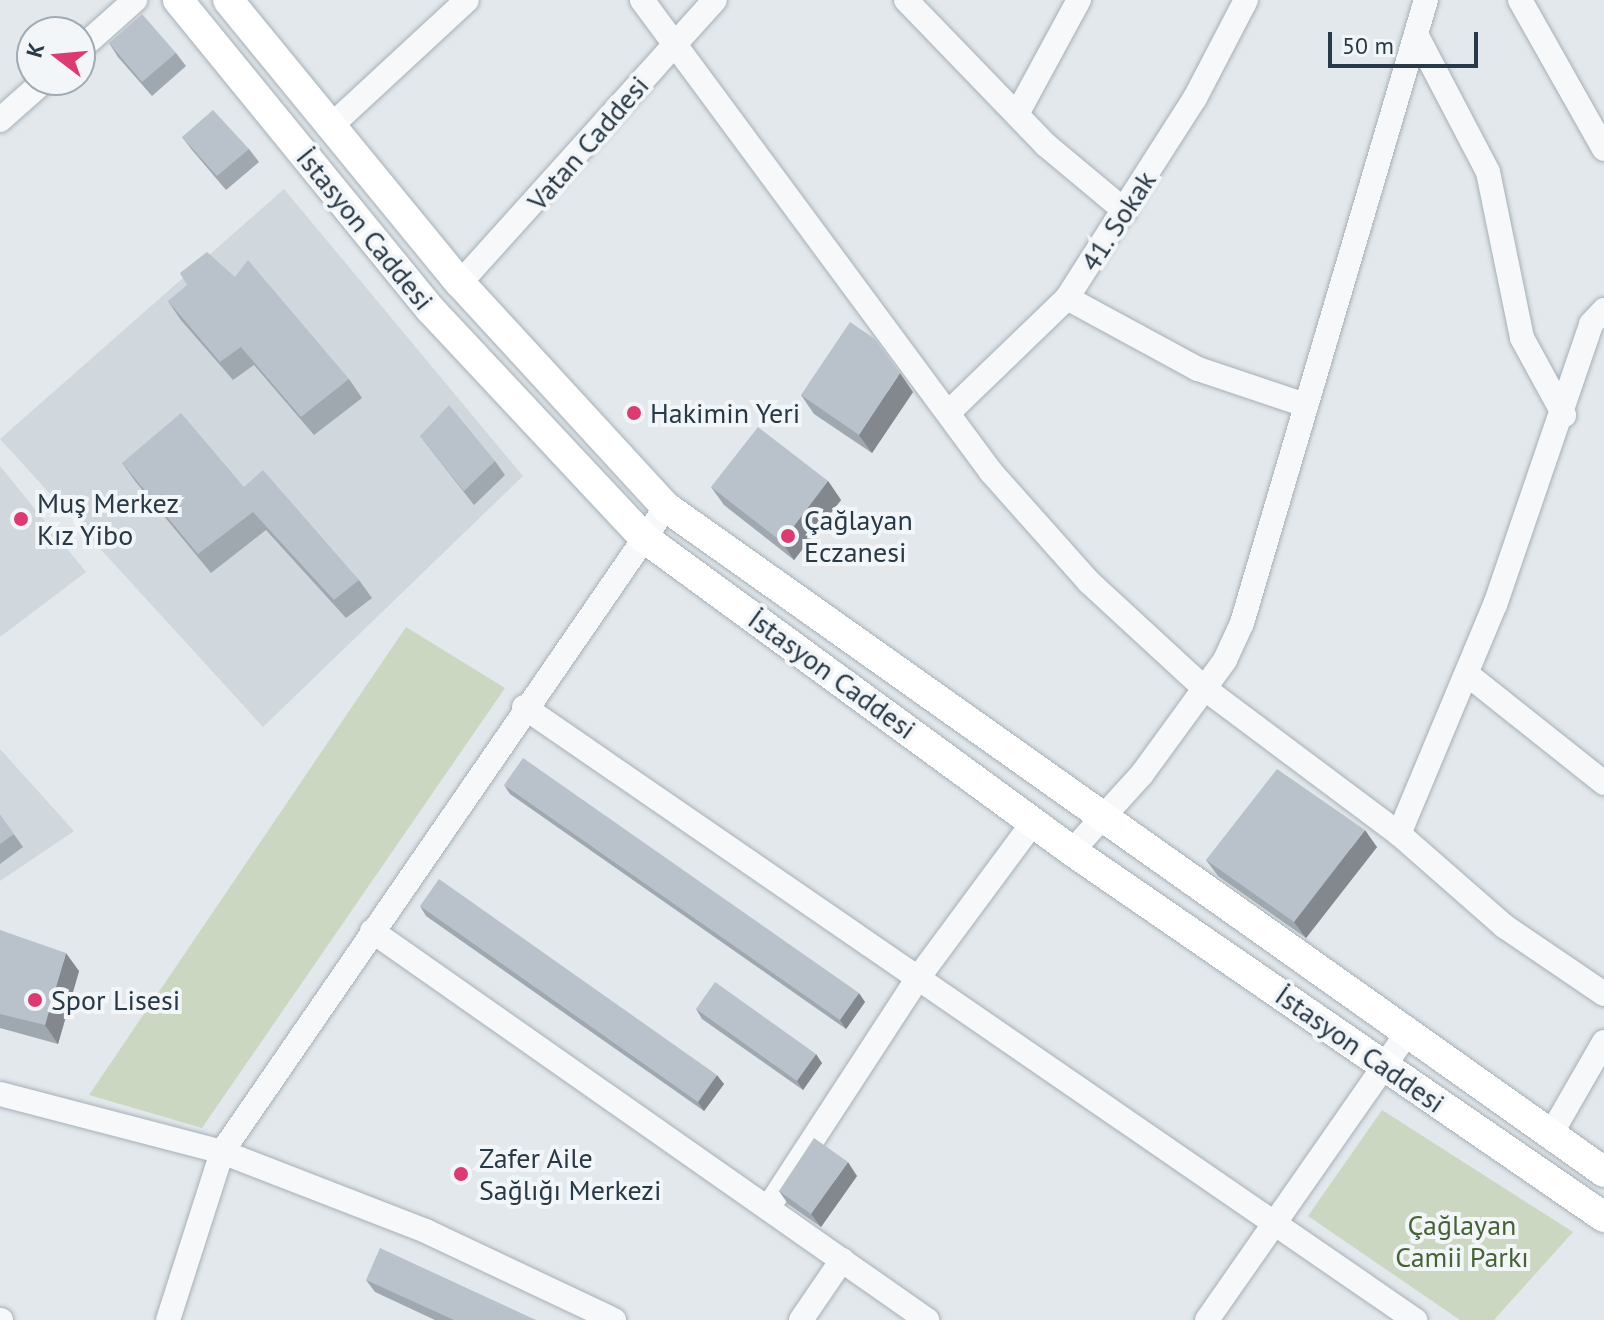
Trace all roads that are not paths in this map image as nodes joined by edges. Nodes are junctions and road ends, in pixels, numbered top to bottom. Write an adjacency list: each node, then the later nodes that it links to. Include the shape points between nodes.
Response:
1 (135, 0): 12 (street)
2 (178, 0): 28 (main road, İstasyon Caddesi, via 430,309)
3 (228, 0): 18 (main road, İstasyon Caddesi)
4 (467, 0): 18 (street)
5 (642, 0): 14 (street)
6 (715, 0): 14 (street, Vatan Caddesi)
7 (906, 0): 16 (street)
8 (1079, 0): 16 (street)
9 (1246, 0): 20 (street, 41. Sokak)
10 (1426, 0): 13 (street)
11 (1520, 0): 19 (street)
12 (96, 35)
13 (1418, 38): 24 (street); 26 (street, via 1488,172 1522,338)
14 (676, 42): 21 (street, Vatan Caddesi); 25 (street)
15 (27, 96): 17 (street)
16 (1017, 114): 20 (street)
17 (0, 120)
18 (331, 126): 21 (main road, İstasyon Caddesi)
19 (1604, 149)
20 (1125, 211): 22 (street, 41. Sokak)
21 (460, 283): 27 (main road, İstasyon Caddesi)
22 (1067, 298): 24 (street, via 1198,369); 25 (street, 41. Sokak)
23 (1604, 310): 26 (street, via 1591,324)
24 (1302, 404): 30 (street, via 1242,623)
25 (950, 411): 30 (street, via 991,472 1089,582)
26 (1564, 415): 29 (street)
27 (666, 507): 28 (street); 33 (main road, İstasyon Caddesi)
28 (643, 537): 31 (street); 34 (main road, İstasyon Caddesi)
29 (1467, 674): 32 (street); 35 (street)
30 (1204, 688): 33 (street); 35 (street)
31 (524, 707): 37 (street); 38 (street)
32 (1604, 783)
33 (1101, 818): 36 (street); 40 (main road, İstasyon Caddesi)
34 (1034, 821): 36 (main road, İstasyon Caddesi); 38 (street)
35 (1399, 834): 39 (street, via 1504,926)
36 (1072, 851): 42 (main road, İstasyon Caddesi)
37 (372, 931): 45 (street); 47 (street)
38 (918, 978): 47 (street); 49 (street)
39 (1604, 994)
40 (1405, 1036): 42 (street); 44 (main road, İstasyon Caddesi)
41 (1604, 1042): 44 (street)
42 (1382, 1064): 48 (main road, İstasyon Caddesi); 49 (street)
43 (0, 1094): 45 (street)
44 (1551, 1134): 46 (main road, İstasyon Caddesi)
45 (222, 1152): 51 (street); 52 (street, via 426,1231)
46 (1604, 1172)
47 (768, 1208): 50 (street)
48 (1604, 1217)
49 (1271, 1220): 55 (street); 56 (street)
50 (842, 1260): 53 (street); 54 (street)
51 (168, 1320)
52 (614, 1320)
53 (801, 1320)
54 (927, 1320)
55 (1207, 1320)
56 (1415, 1320)

